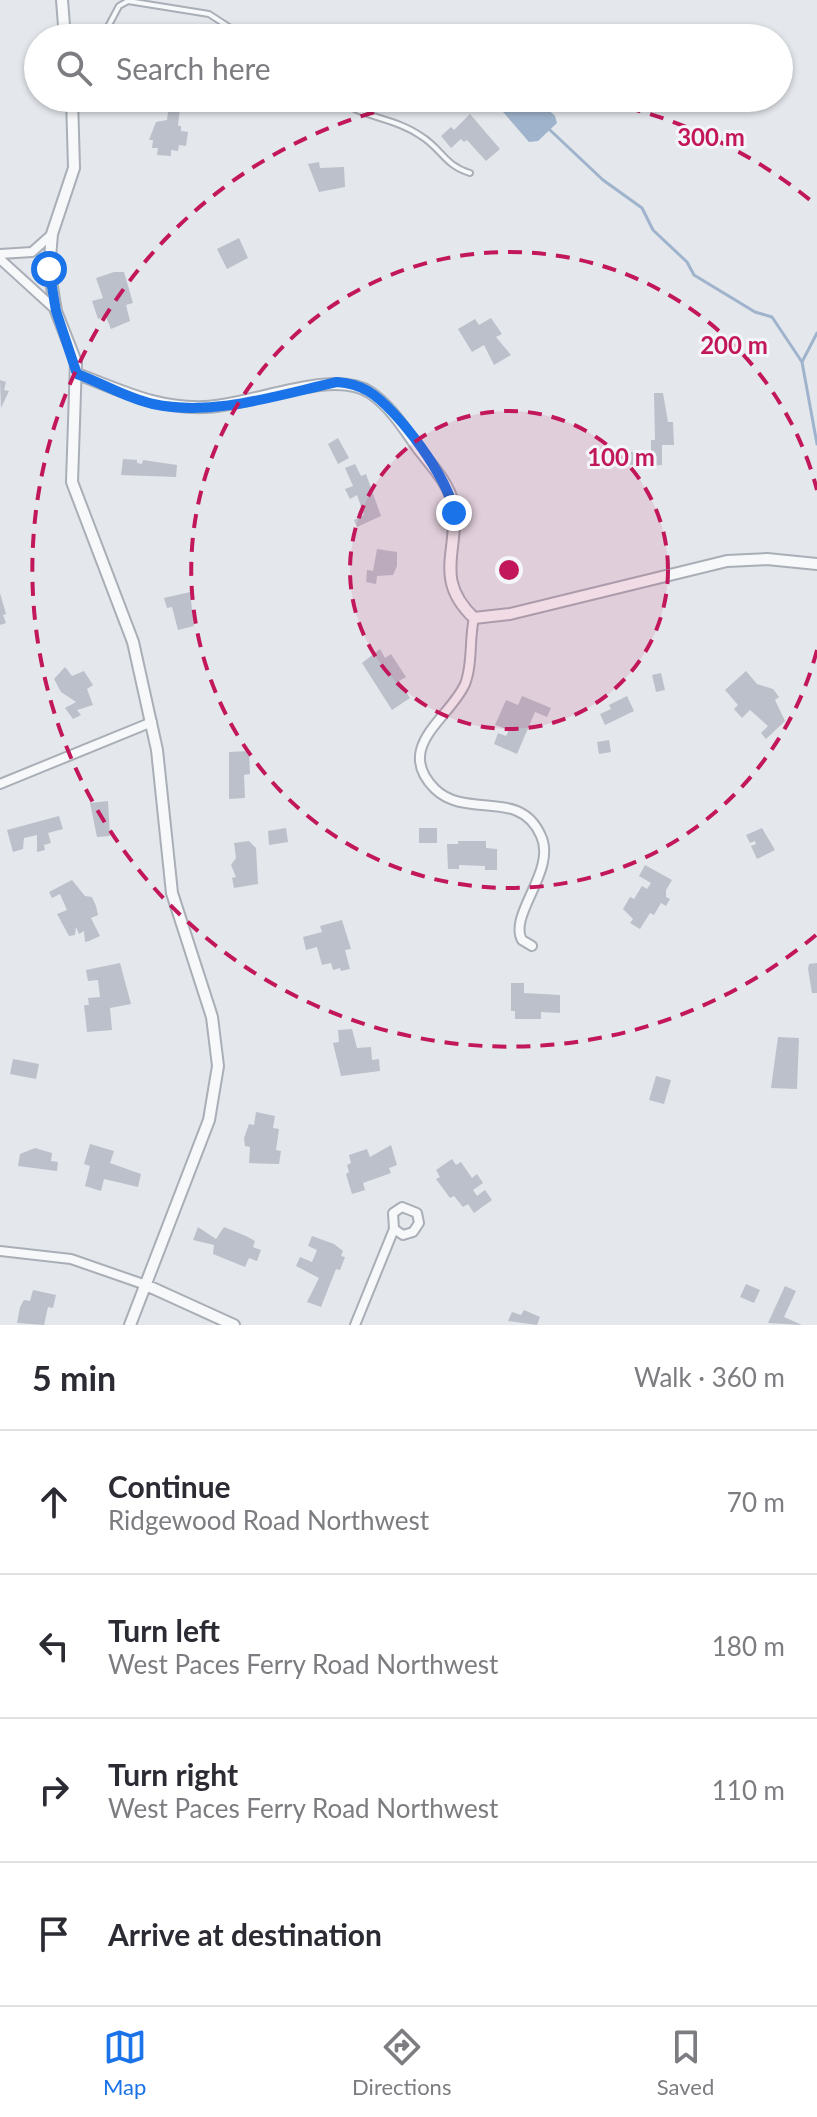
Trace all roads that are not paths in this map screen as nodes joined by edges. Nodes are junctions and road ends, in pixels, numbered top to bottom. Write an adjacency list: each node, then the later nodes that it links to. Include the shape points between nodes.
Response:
1 (62, 0): 2 (street)
2 (64, 24)
3 (109, 24): 4 (lane, via 128,1 209,14)
4 (224, 24)
5 (72, 112): 8 (street, via 74,168)
6 (356, 112): 7 (lane, via 422,136 452,167)
7 (470, 173)
8 (52, 234): 9 (street, via 32,252); 10 (street, via 49,269)
9 (0, 256): 10 (street)
10 (56, 311): 11 (street)
11 (77, 374): 13 (street, via 129,397 172,407 234,404 337,382 369,391 392,413 448,491 454,513 450,580); 14 (street, via 72,482 123,611)
12 (817, 564): 13 (street, via 727,561 510,614)
13 (474, 618): 16 (street, via 466,681 427,733 423,767 432,786 449,799 520,810 542,836 543,866 518,929)
14 (152, 722): 15 (street); 19 (street, via 172,893 212,1017 218,1066 209,1120)
15 (0, 784)
16 (532, 946)
17 (394, 1229): 22 (street)
18 (0, 1251): 19 (street, via 71,1259)
19 (146, 1285): 20 (street); 21 (street)
20 (130, 1325)
21 (234, 1325)
22 (355, 1325)

